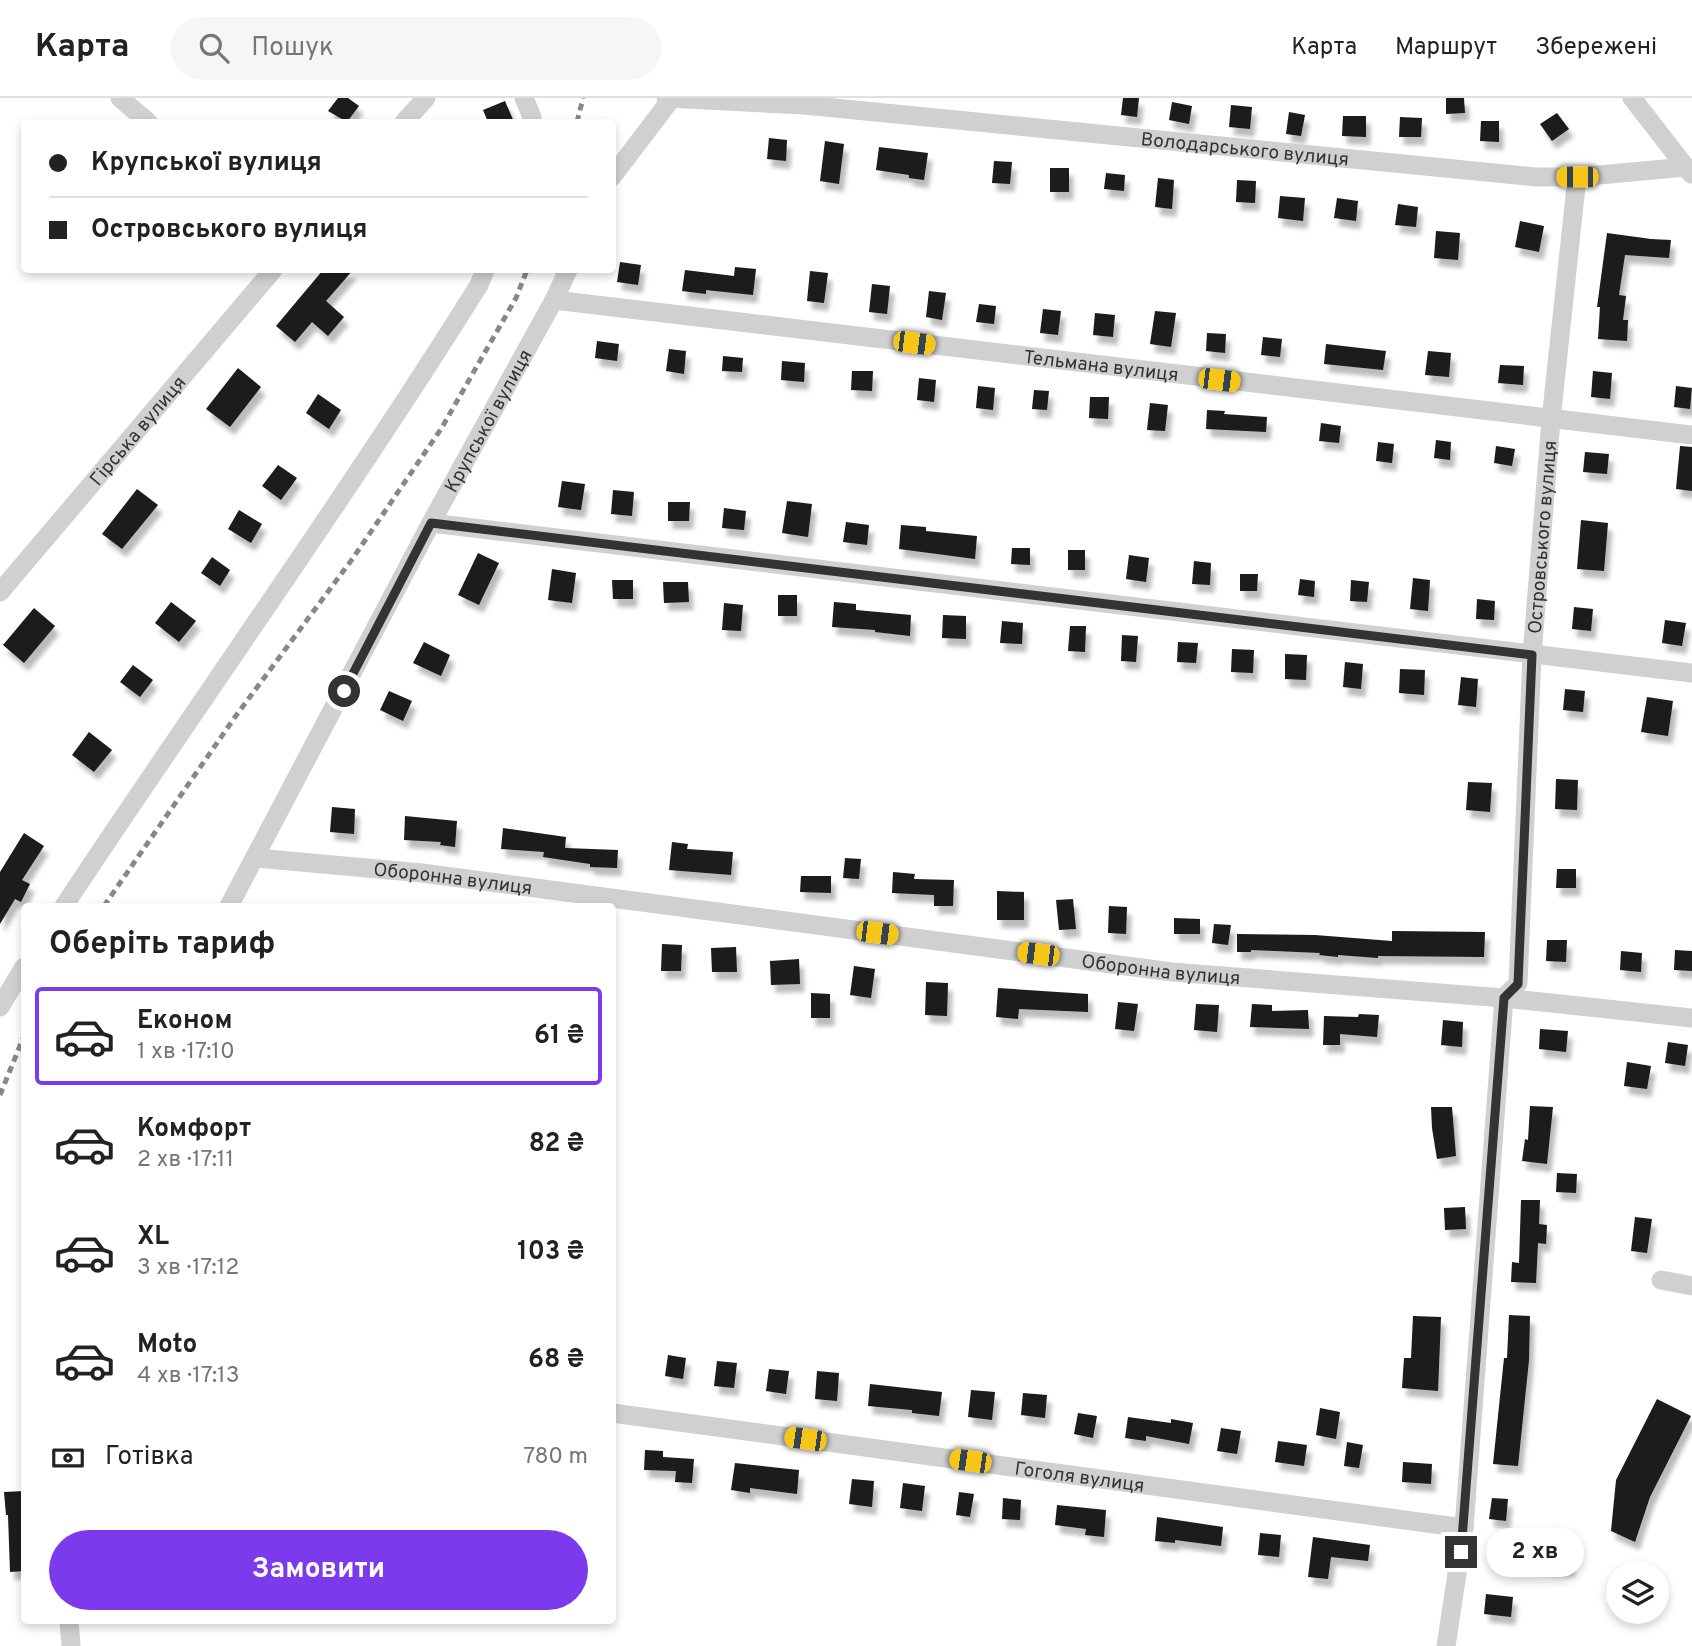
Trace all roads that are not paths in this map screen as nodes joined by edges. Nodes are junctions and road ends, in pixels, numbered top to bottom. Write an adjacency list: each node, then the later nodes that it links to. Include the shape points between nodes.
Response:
1 (120, 98): 7 (street)
2 (426, 98): 8 (street)
3 (524, 98): 9 (street)
4 (670, 98): 6 (street, Володарського вулиця); 11 (street)
5 (1632, 98): 10 (street)
6 (809, 101): 12 (street, Володарського вулиця, via 1536,177)
7 (144, 119)
8 (407, 119)
9 (532, 119)
10 (1689, 171): 12 (street, Володарського вулиця)
11 (616, 172)
12 (1577, 177): 17 (street, Островського вулиця)
13 (270, 273): 20 (street, Гірська вулиця)
14 (484, 273): 24 (street, via 398,413)
15 (567, 273): 16 (street, Крупської вулиця)
16 (554, 300): 17 (street, Тельмана вулиця); 19 (street, Крупської вулиця)
17 (1551, 420): 18 (street, Тельмана вулиця); 21 (street, Островського вулиця)
18 (1692, 435)
19 (431, 523): 21 (street); 23 (street, Крупської вулиця)
20 (0, 593)
21 (1532, 655): 22 (street); 27 (street, Островського вулиця, via 1518,984)
22 (1692, 673)
23 (256, 858): 25 (street, Крупської вулиця); 27 (street, Оборонна вулиця, via 422,873 1172,972)
24 (66, 903)
25 (231, 903)
26 (21, 972): 28 (street)
27 (1504, 998): 29 (street, Оборонна вулиця); 33 (street, Островського вулиця)
28 (0, 1007)
29 (1692, 1018)
30 (1661, 1280): 31 (street)
31 (1692, 1286)
32 (616, 1414): 33 (street, Гоголя вулиця)
33 (1464, 1528): 36 (street, Островського вулиця)
34 (69, 1624): 35 (street)
35 (71, 1646)
36 (1446, 1646)

